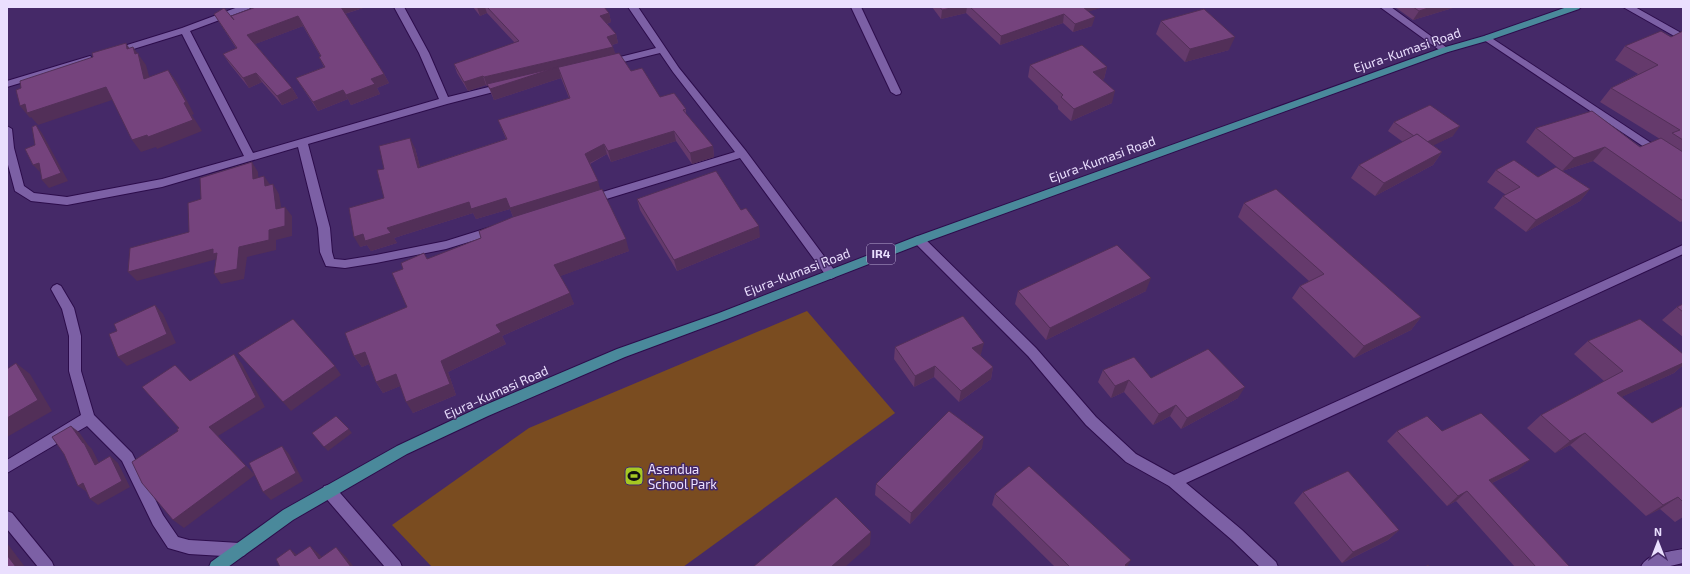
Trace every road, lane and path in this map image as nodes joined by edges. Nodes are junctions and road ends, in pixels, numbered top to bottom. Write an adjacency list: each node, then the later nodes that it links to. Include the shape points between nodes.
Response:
1 (246, 7): 8 (street)
2 (399, 7): 17 (street, via 424,53)
3 (633, 7): 11 (street)
4 (856, 7): 16 (street)
5 (1385, 7): 12 (street)
6 (1576, 7): 9 (main road, Ejura-Kumasi Road / IR4)
7 (1628, 7): 10 (street)
8 (185, 30): 14 (street); 21 (street)
9 (1487, 38): 12 (main road, Ejura-Kumasi Road / IR4); 22 (street)
10 (1683, 38)
11 (662, 50): 13 (street); 20 (street)
12 (1445, 50): 25 (main road, Ejura-Kumasi Road / IR4)
13 (600, 64)
14 (7, 84)
15 (515, 84): 17 (street)
16 (896, 92)
17 (445, 100): 19 (street)
18 (7, 129): 21 (street, via 19,188 31,197 67,201 162,183)
19 (302, 142): 21 (street); 24 (street, via 324,228 326,252 330,263 345,264 446,245)
20 (742, 154): 23 (street); 27 (street)
21 (250, 157)
22 (1683, 168)
23 (583, 203)
24 (507, 226)
25 (919, 240): 27 (main road, Ejura-Kumasi Road / IR4); 31 (street, via 1032,352 1090,421 1132,458)
26 (1683, 250): 31 (street)
27 (831, 274): 32 (main road, Ejura-Kumasi Road / IR4, via 621,353 483,412 402,450)
28 (57, 289): 29 (street, via 68,308 75,336 75,371)
29 (88, 418): 30 (street); 34 (street, via 126,457 158,520 173,543 189,547)
30 (7, 467)
31 (1174, 482): 39 (street)
32 (329, 491): 34 (main road, Ejura-Kumasi Road / IR4, via 288,515); 38 (street)
33 (7, 518): 36 (street)
34 (240, 550): 37 (main road, Ejura-Kumasi Road / IR4)
35 (1683, 556): 40 (street, via 1656,562)
36 (47, 567)
37 (216, 567)
38 (395, 567)
39 (1271, 567)
40 (1648, 567)

